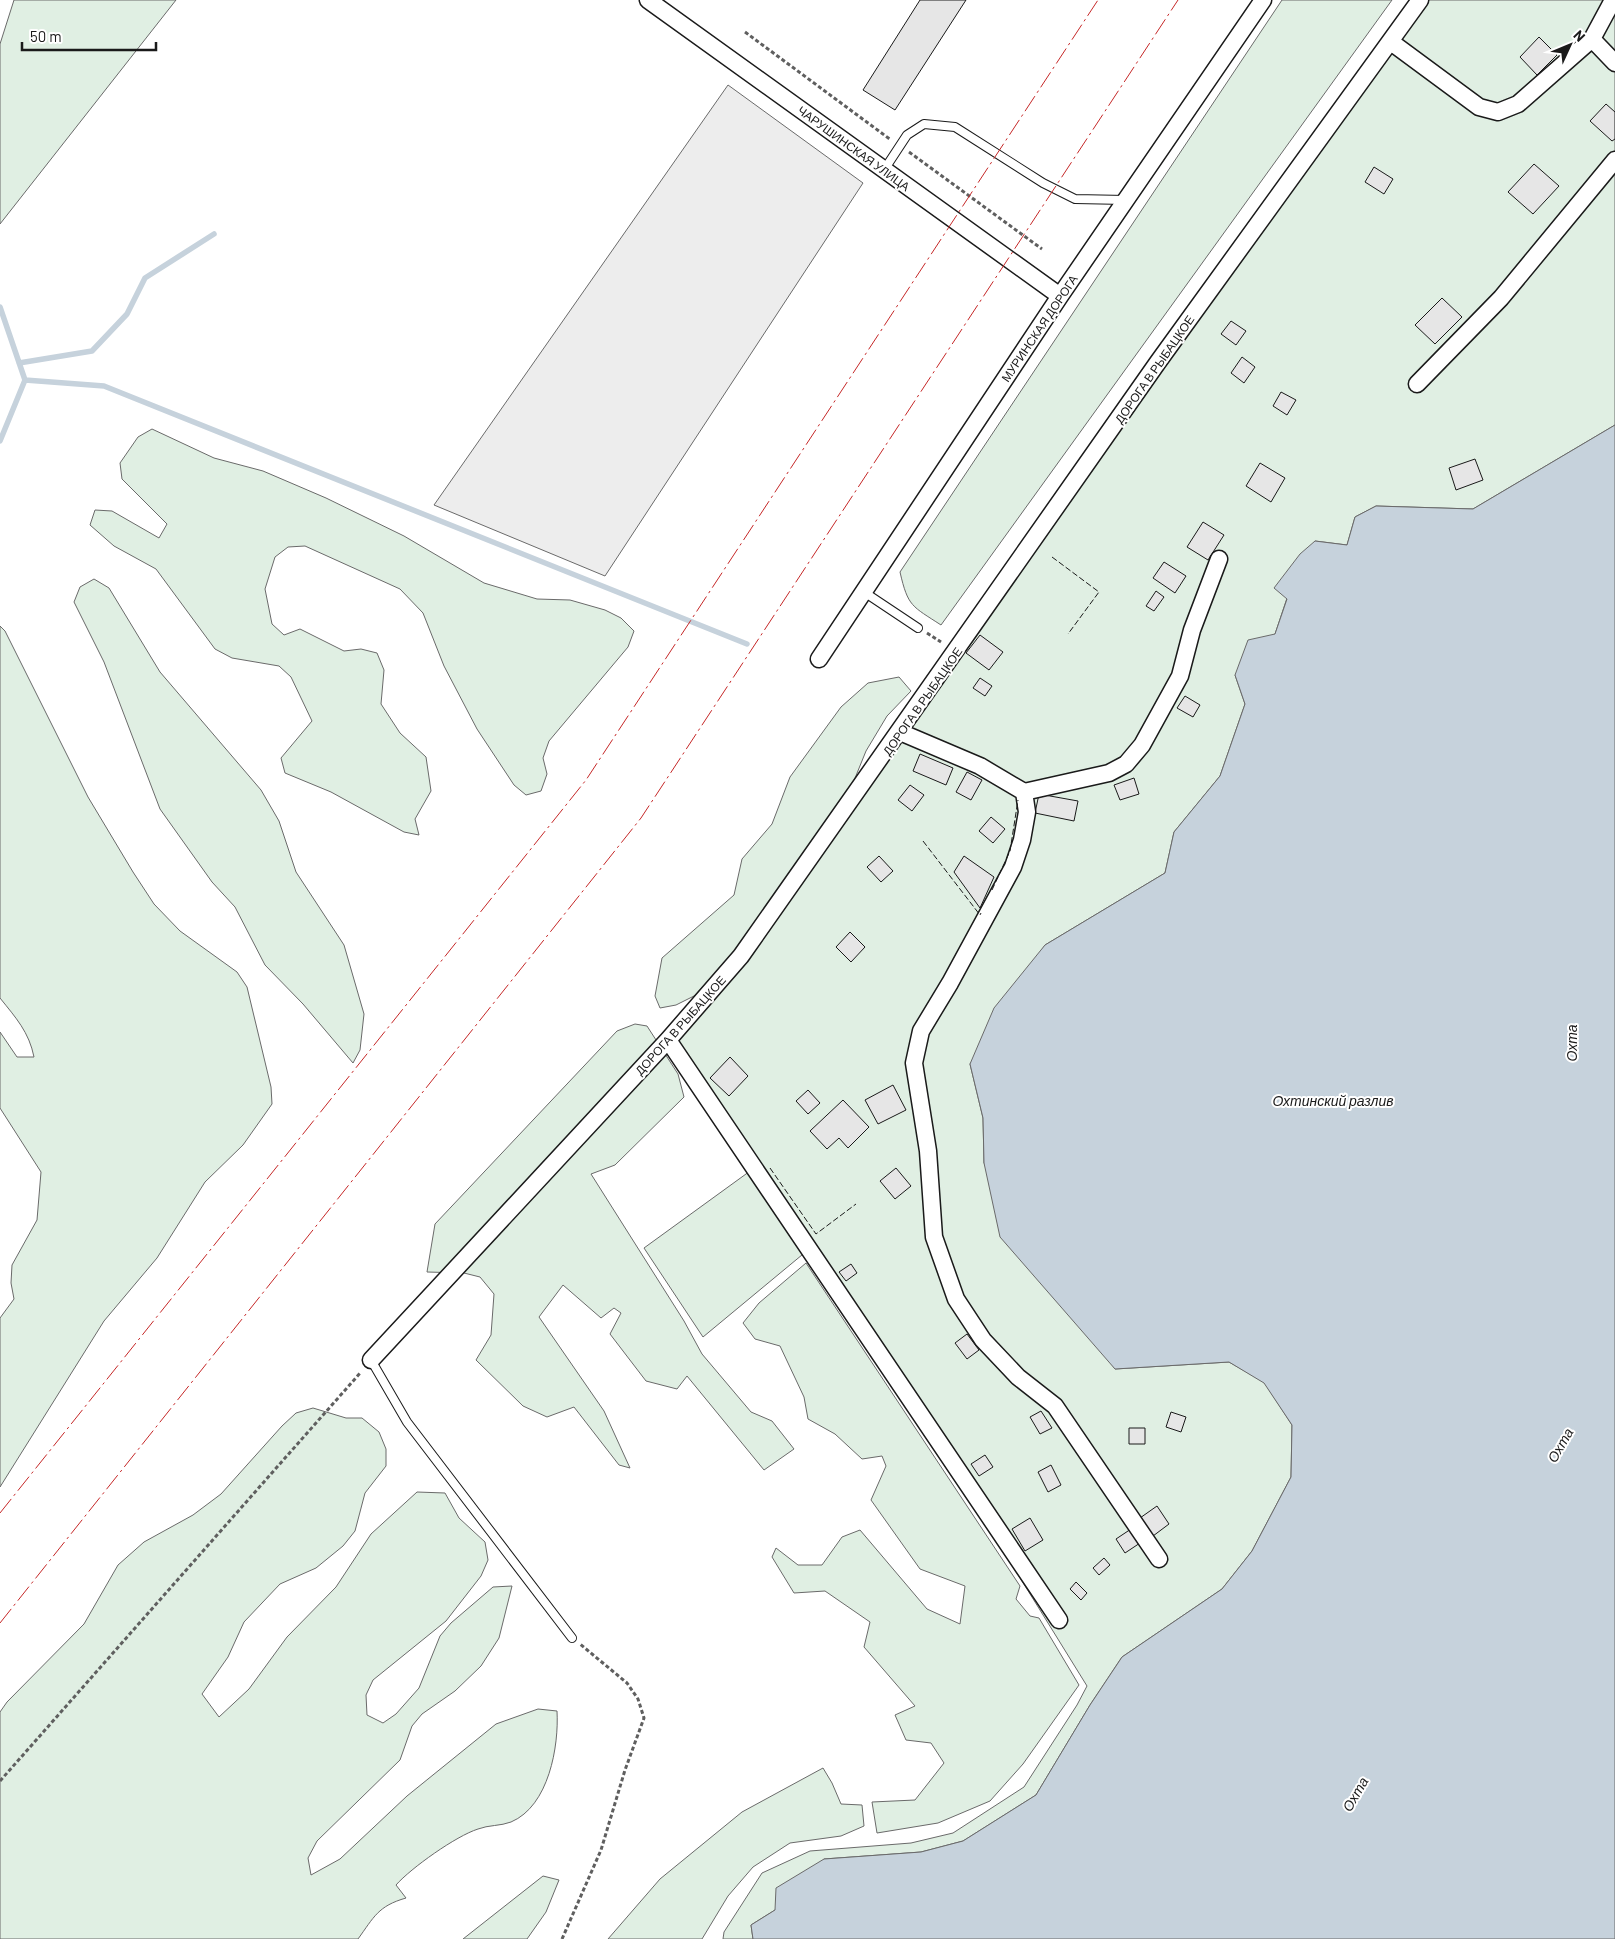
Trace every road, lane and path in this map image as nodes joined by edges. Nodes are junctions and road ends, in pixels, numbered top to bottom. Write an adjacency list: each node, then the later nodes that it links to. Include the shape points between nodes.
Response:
1 (648, 0): 9 (street, ЧАРУШИНСКАЯ УЛИЦА)
2 (1263, 0): 10 (street, МУРИНСКАЯ ДОРОГА)
3 (1420, 0): 6 (street, ДОРОГА В РЫБАЦКОЕ)
4 (1613, 0): 5 (street)
5 (1592, 39): 6 (street, via 1518,104 1498,112 1479,106); 7 (street)
6 (1391, 42): 16 (street, ДОРОГА В РЫБАЦКОЕ, via 1158,362)
7 (1615, 63)
8 (1615, 160): 12 (street, via 1501,298)
9 (884, 170): 10 (lane, via 907,135 924,124 956,127 1043,183 1075,199); 11 (street, ЧАРУШИНСКАЯ УЛИЦА)
10 (1126, 200): 11 (street, МУРИНСКАЯ ДОРОГА)
11 (1060, 296): 14 (street, МУРИНСКАЯ ДОРОГА)
12 (1417, 384)
13 (1219, 559): 19 (street, via 1192,630 1180,676 1142,745 1126,764 1109,773)
14 (864, 592): 15 (lane); 17 (street, МУРИНСКАЯ ДОРОГА)
15 (918, 628): 16 (path)
16 (956, 652): 18 (street, ДОРОГА В РЫБАЦКОЕ)
17 (820, 659)
18 (900, 732): 19 (street, via 980,766); 20 (street, ДОРОГА В РЫБАЦКОЕ, via 741,956)
19 (1024, 792): 22 (street, via 1027,812 1013,867 921,1031 914,1063 928,1151 934,1237 956,1299 983,1340 1018,1377 1055,1406)
20 (668, 1040): 21 (street, ДОРОГА В РЫБАЦКОЕ); 23 (street)
21 (371, 1360): 24 (lane, via 408,1422); 25 (path)
22 (1159, 1559)
23 (1060, 1620)
24 (572, 1638): 26 (path, via 627,1683 638,1699 644,1718 601,1850)
25 (0, 1781)
26 (562, 1939)

